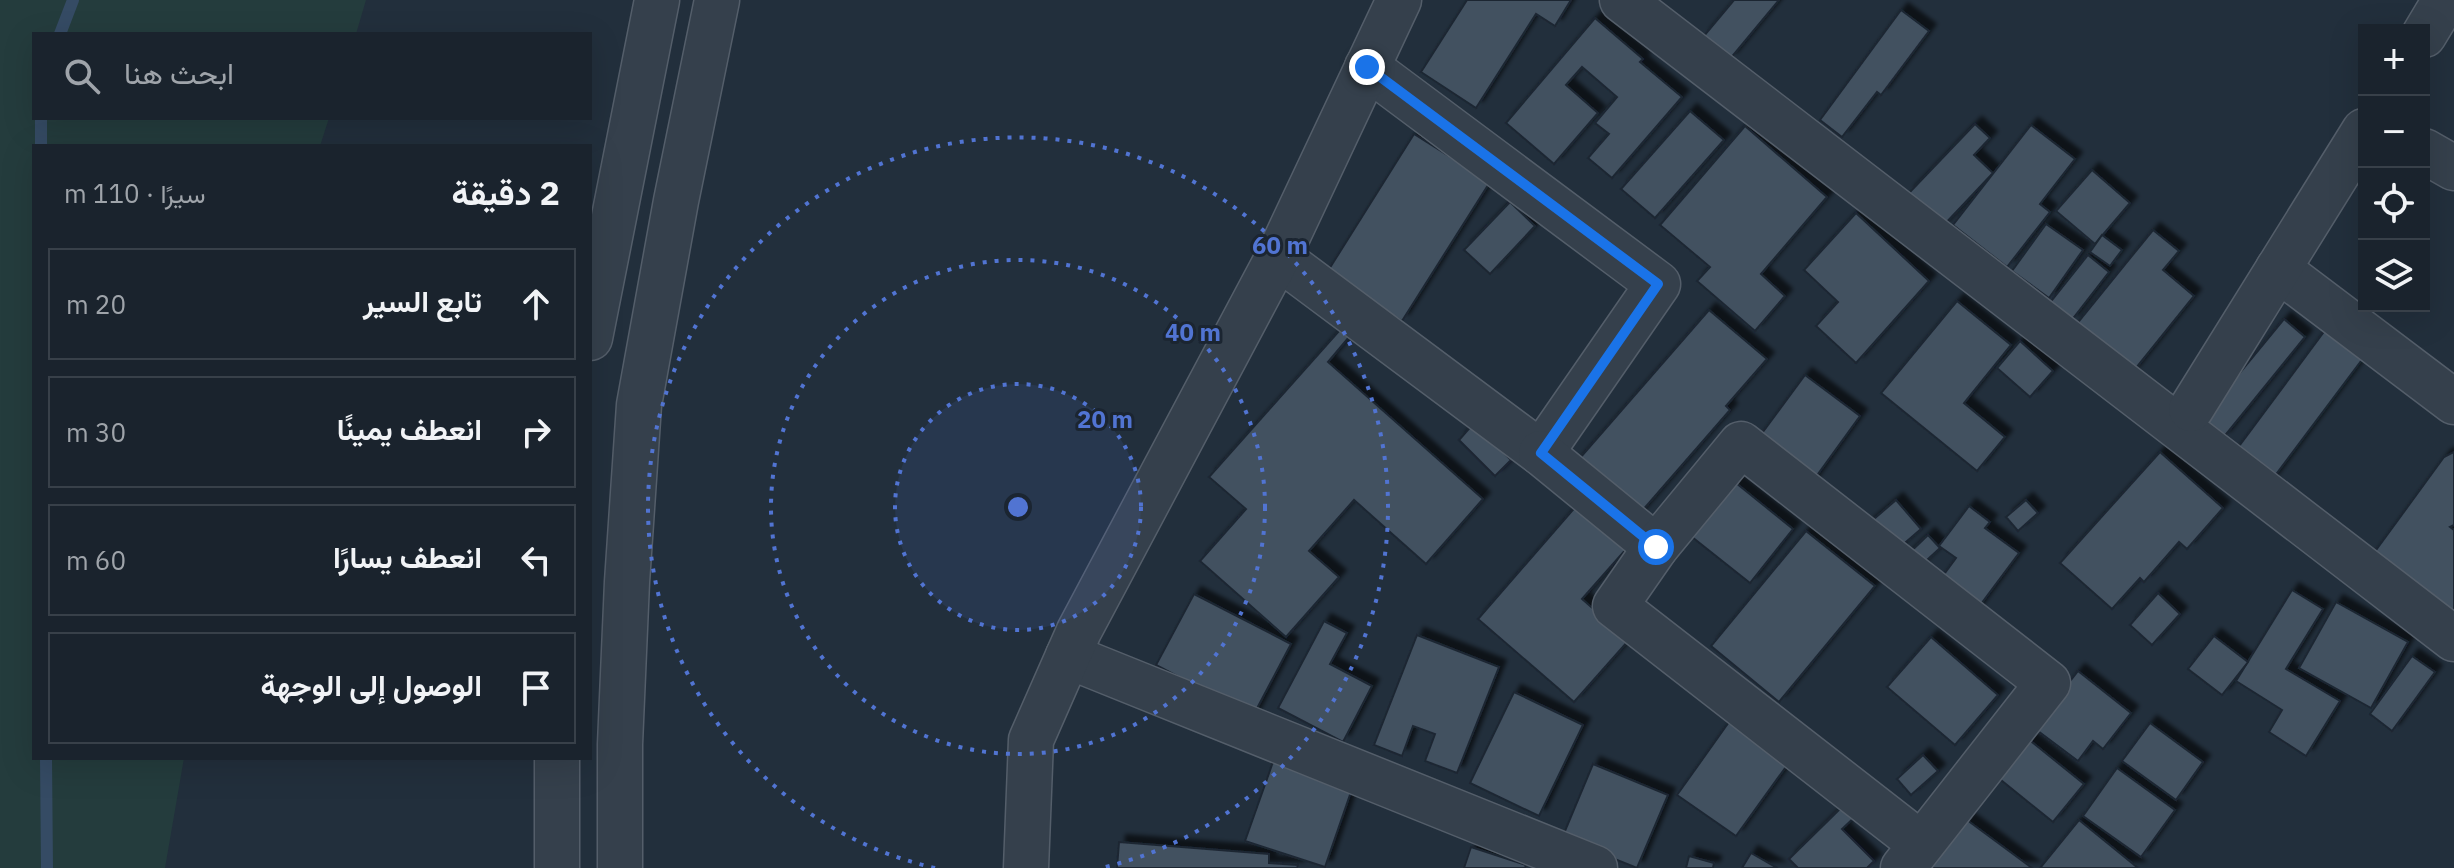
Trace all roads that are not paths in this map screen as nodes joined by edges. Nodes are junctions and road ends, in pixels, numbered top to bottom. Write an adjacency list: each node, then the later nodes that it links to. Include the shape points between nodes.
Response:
1 (657, 0): 13 (street)
2 (717, 0): 23 (street, via 639,405 620,744)
3 (1399, 0): 7 (street)
4 (1622, 0): 18 (street)
5 (2445, 0): 6 (street)
6 (2430, 25)
7 (1367, 67): 11 (street); 16 (street, via 1658,284)
8 (2358, 141): 12 (street)
9 (2430, 154): 10 (street)
10 (2454, 168)
11 (1278, 257): 16 (street); 19 (street)
12 (2278, 269): 14 (street); 15 (street)
13 (592, 328)
14 (2454, 402)
15 (2191, 409)
16 (1541, 453): 17 (street)
17 (1656, 547): 21 (street, via 1615,606); 21 (street, via 1741,444 2048,683)
18 (2454, 639)
19 (1068, 656): 24 (street, via 1031,740); 25 (street)
20 (557, 760): 22 (street)
21 (1912, 856)
22 (557, 868)
23 (620, 868)
24 (1026, 868)
25 (1595, 868)

